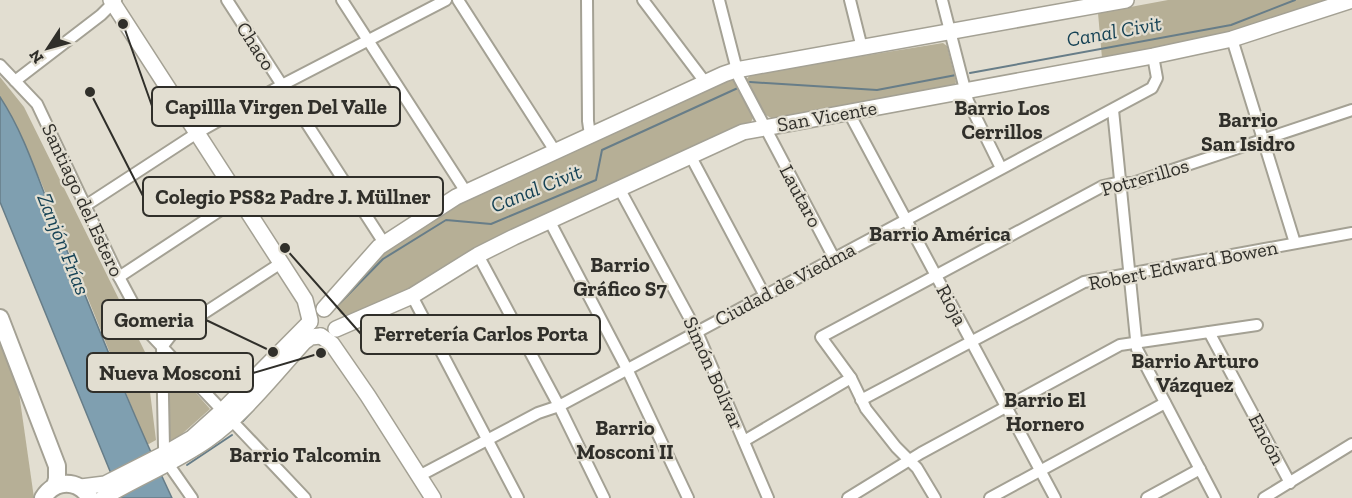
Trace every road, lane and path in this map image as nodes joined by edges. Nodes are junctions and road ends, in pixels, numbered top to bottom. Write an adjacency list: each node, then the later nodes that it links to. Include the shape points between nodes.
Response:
1 (227, 0): 22 (street, Chaco)
2 (342, 0): 15 (street)
3 (446, 0): 15 (street)
4 (458, 0): 31 (street)
5 (587, 0): 29 (street)
6 (643, 0): 21 (street)
7 (719, 0): 19 (street, Lautaro)
8 (850, 0): 16 (street)
9 (942, 0): 13 (street)
10 (1352, 0): 14 (main road, San Vicente)
11 (113, 1): 20 (street, via 101,15); 28 (main road)
12 (1117, 1): 13 (main road)
13 (950, 32): 16 (main road); 23 (street)
14 (1232, 39): 17 (main road, San Vicente); 30 (street)
15 (368, 40): 22 (street); 36 (street)
16 (862, 48): 19 (main road)
17 (1153, 56): 23 (main road, San Vicente); 24 (street, Ciudad de Viedma, via 1156,84)
18 (0, 65): 20 (street, Santiago del Estero)
19 (736, 70): 21 (main road); 27 (street, Lautaro)
20 (15, 81): 38 (street, Santiago del Estero, via 37,104)
21 (705, 82): 29 (main road)
22 (282, 86): 28 (street); 42 (street, Chaco)
23 (964, 90): 26 (main road, San Vicente); 33 (street)
24 (1113, 110): 33 (street, Ciudad de Viedma); 34 (street)
25 (1352, 110): 30 (street, Potrerillos)
26 (849, 113): 27 (main road, San Vicente); 39 (street, Rioja)
27 (764, 127): 32 (main road, San Vicente, via 739,133); 45 (street, Lautaro)
28 (197, 133): 37 (main road); 38 (street)
29 (590, 135): 31 (main road)
30 (1262, 140): 34 (street, Potrerillos, via 1133,183); 43 (street)
31 (555, 151): 36 (main road)
32 (690, 155): 35 (main road, San Vicente); 51 (street)
33 (1001, 168): 39 (street, Ciudad de Viedma)
34 (1120, 183): 47 (street); 48 (street, Potrerillos, via 1103,186)
35 (620, 188): 40 (main road, San Vicente); 57 (street, Simón Bolívar)
36 (466, 192): 42 (main road)
37 (239, 198): 46 (main road); 49 (street)
38 (85, 206): 49 (street, Santiago del Estero)
39 (906, 219): 45 (street, Ciudad de Viedma); 48 (street, Rioja)
40 (549, 220): 44 (main road, San Vicente); 63 (street)
41 (1352, 233): 43 (street, Robert Edward Bowen)
42 (384, 243): 53 (main road)
43 (1295, 243): 47 (street, Robert Edward Bowen)
44 (478, 255): 50 (main road, San Vicente); 67 (street)
45 (834, 258): 51 (street, Ciudad de Viedma)
46 (281, 263): 52 (main road); 62 (street, via 172,334)
47 (1129, 274): 60 (street, Robert Edward Bowen, via 1084,282); 61 (street)
48 (936, 276): 60 (street, Rioja); 64 (street, Potrerillos, via 821,337)
49 (119, 277): 62 (street, Santiago del Estero, via 146,329)
50 (412, 296): 59 (main road, San Vicente); 70 (street)
51 (765, 296): 57 (street, Ciudad de Viedma)
52 (305, 300): 53 (main road); 55 (main road)
53 (323, 309): 55 (main road, via 314,313); 59 (main road, via 337,320)
54 (0, 318): 72 (main road)
55 (310, 321): 59 (main road, via 312,331); 69 (main road, San Vicente)
56 (1257, 325): 58 (street)
57 (697, 332): 63 (street, Ciudad de Viedma); 71 (street, Simón Bolívar)
58 (1209, 332): 61 (street); 79 (street, Encón)
59 (328, 333): 69 (main road, San Vicente, via 304,342); 78 (main road)
60 (971, 342): 65 (street, Robert Edward Bowen); 68 (street, Rioja)
61 (1136, 342): 66 (street); 68 (street, via 1120,345)
62 (162, 347): 69 (street, Santiago del Estero); 75 (street)
63 (627, 369): 67 (street, Ciudad de Viedma); 89 (street)
64 (851, 378): 65 (street); 71 (street)
65 (861, 400): 74 (street)
66 (1165, 403): 76 (street); 77 (street)
67 (559, 406): 70 (street, Ciudad de Viedma); 88 (street)
68 (1005, 406): 74 (street); 77 (street, Rioja)
69 (227, 416): 75 (main road, San Vicente); 85 (street, Santiago del Estero)
70 (488, 439): 78 (street, Ciudad de Viedma); 87 (street)
71 (744, 441): 90 (street, Simón Bolívar)
72 (48, 443): 81 (main road); 82 (main road, via 57,466 57,479)
73 (1352, 444): 79 (street)
74 (910, 460): 91 (street); 92 (street)
75 (162, 462): 80 (main road, San Vicente); 84 (street)
76 (1200, 469): 95 (street); 96 (street)
77 (1040, 470): 93 (street); 94 (street, Rioja)
78 (419, 476): 86 (main road)
79 (1290, 483): 97 (street)
80 (116, 485): 81 (main road, San Vicente); 83 (main road, San Vicente)
81 (82, 490): 82 (main road, via 67,483)
82 (49, 492)
83 (103, 498)
84 (192, 498)
85 (305, 498)
86 (433, 498)
87 (518, 498)
88 (604, 498)
89 (688, 498)
90 (768, 498)
91 (849, 498)
92 (935, 498)
93 (990, 498)
94 (1055, 498)
95 (1148, 498)
96 (1215, 498)
97 (1264, 498)

